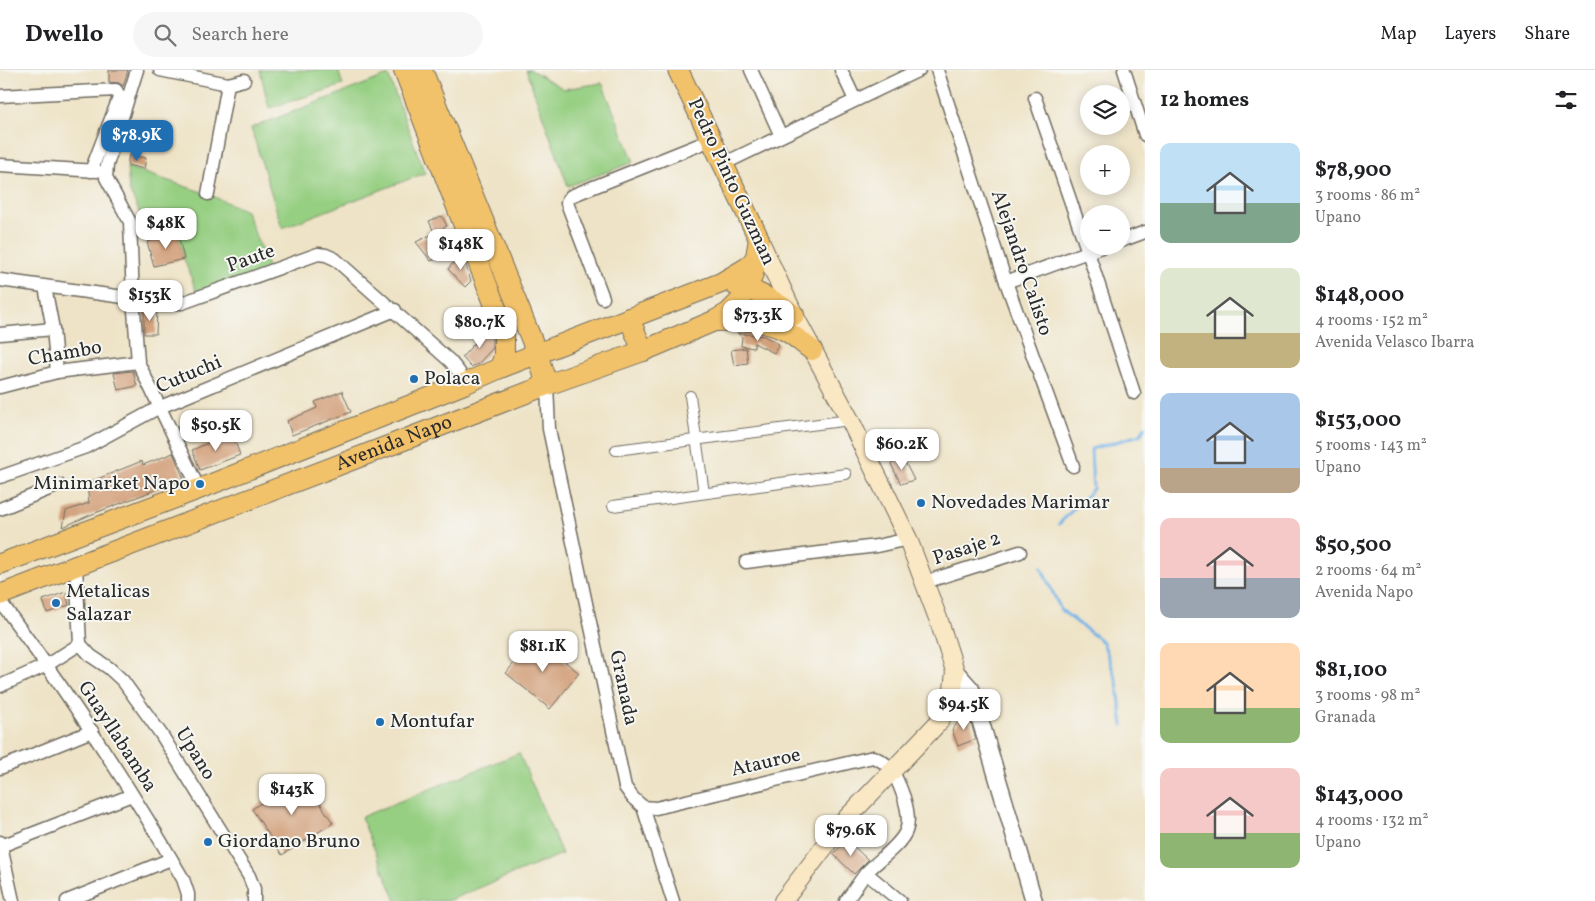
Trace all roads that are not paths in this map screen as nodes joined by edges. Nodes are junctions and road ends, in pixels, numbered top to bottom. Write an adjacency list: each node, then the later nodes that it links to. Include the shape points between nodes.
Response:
1 (137, 70): 27 (street)
2 (160, 70): 17 (street)
3 (404, 70): 52 (main road, via 504,329 504,356)
4 (422, 70): 50 (main road)
5 (678, 70): 23 (main road, Pedro Pinto Guzman)
6 (744, 70): 21 (street)
7 (751, 70): 21 (street)
8 (757, 70): 9 (street, via 784,128 848,98)
9 (836, 70)
10 (841, 70): 20 (street)
11 (848, 70): 12 (street, via 858,93)
12 (908, 70)
13 (919, 70): 20 (street)
14 (937, 70): 36 (street, Alejandro Calisto)
15 (1124, 70): 22 (street)
16 (244, 75): 17 (street)
17 (228, 84): 28 (street)
18 (0, 96): 26 (street, via 118,92 119,98)
19 (1035, 98): 29 (street)
20 (855, 100): 21 (street)
21 (778, 134): 24 (street)
22 (1145, 135)
23 (711, 140): 24 (main road, Pedro Pinto Guzman); 41 (street, via 571,196 568,200)
24 (722, 164): 32 (main road, Pedro Pinto Guzman)
25 (0, 165): 26 (street)
26 (91, 171): 27 (street)
27 (105, 172): 40 (street, via 130,222)
28 (208, 194)
29 (1080, 229)
30 (1145, 232): 31 (street)
31 (1130, 237)
32 (757, 248): 37 (main road, Avenida Napo, via 748,267); 39 (main road, Avenida Napo); 43 (main road, Pedro Pinto Guzman)
33 (1080, 255): 36 (street)
34 (1089, 255): 57 (street)
35 (0, 280): 38 (street, Paute)
36 (1006, 282): 63 (street, Alejandro Calisto)
37 (720, 283): 39 (main road); 44 (main road, Avenida Napo)
38 (45, 287): 40 (street, Paute); 46 (street)
39 (748, 288): 43 (main road); 45 (main road, Avenida Napo, via 733,307)
40 (133, 298): 42 (street, Paute, via 167,304 182,303 318,254 334,259); 51 (street)
41 (603, 298)
42 (394, 310): 54 (street, Paute, via 450,361 460,372); 59 (street, Cutuchi)
43 (794, 316): 49 (main road, Pedro Pinto Guzman)
44 (630, 318): 48 (main road); 50 (main road, Avenida Napo)
45 (714, 321): 48 (main road, Avenida Napo); 49 (main road, via 741,319 767,324 786,331)
46 (54, 329): 47 (street); 53 (street)
47 (0, 334)
48 (643, 350): 55 (main road, Avenida Napo)
49 (812, 350): 60 (main road, Pedro Pinto Guzman)
50 (537, 354): 52 (main road, Avenida Napo); 55 (main road)
51 (138, 362): 53 (street, Chambo); 59 (street)
52 (500, 368): 54 (main road, Avenida Napo)
53 (57, 372): 56 (street, Chambo)
54 (464, 384): 67 (main road, Avenida Napo)
55 (547, 385): 75 (main road, Avenida Napo); 87 (street, Granada, via 549,428 625,787)
56 (0, 387)
57 (1134, 392)
58 (690, 396): 61 (street)
59 (158, 408): 65 (street, Cutuchi, via 86,447); 67 (street)
60 (850, 420): 61 (street); 71 (main road, Pedro Pinto Guzman)
61 (697, 439): 62 (street); 68 (street)
62 (616, 450)
63 (1074, 466)
64 (846, 474): 68 (street)
65 (0, 477)
66 (59, 486): 70 (street)
67 (199, 490): 74 (main road, Avenida Napo)
68 (704, 493): 69 (street)
69 (613, 506)
70 (0, 509)
71 (908, 539): 73 (street, via 877,546); 76 (main road, Pedro Pinto Guzman)
72 (1020, 552): 76 (street, Pasaje 2)
73 (746, 562)
74 (0, 564)
75 (76, 566): 77 (main road, Avenida Napo); 79 (street)
76 (925, 582): 81 (main road, Pedro Pinto Guzman)
77 (0, 595)
78 (0, 600): 80 (street, Guayllabamba)
79 (80, 644): 80 (street); 95 (street, Upano, via 123,682 161,734 249,876)
80 (48, 665): 82 (street); 83 (street, Guayllabamba)
81 (955, 672): 85 (main road, via 946,712); 100 (street, Pedro Pinto Guzman, via 971,689)
82 (0, 686)
83 (92, 731): 84 (street); 86 (street, Guayllabamba)
84 (0, 768)
85 (893, 770): 87 (street, Atauroe, via 884,761 873,757 656,808); 91 (street, via 908,818 906,831); 97 (main road, via 845,820)
86 (132, 795): 88 (street); 89 (street, Guayllabamba)
87 (643, 807): 96 (street, Granada)
88 (1, 844): 90 (street)
89 (171, 859): 93 (street); 94 (street, Guayllabamba, via 183,878)
90 (3, 866): 92 (street)
91 (866, 873): 98 (street); 99 (street)
92 (13, 901)
93 (67, 901)
94 (188, 901)
95 (254, 901)
96 (672, 901)
97 (783, 901)
98 (846, 901)
99 (900, 901)
100 (1034, 901)

